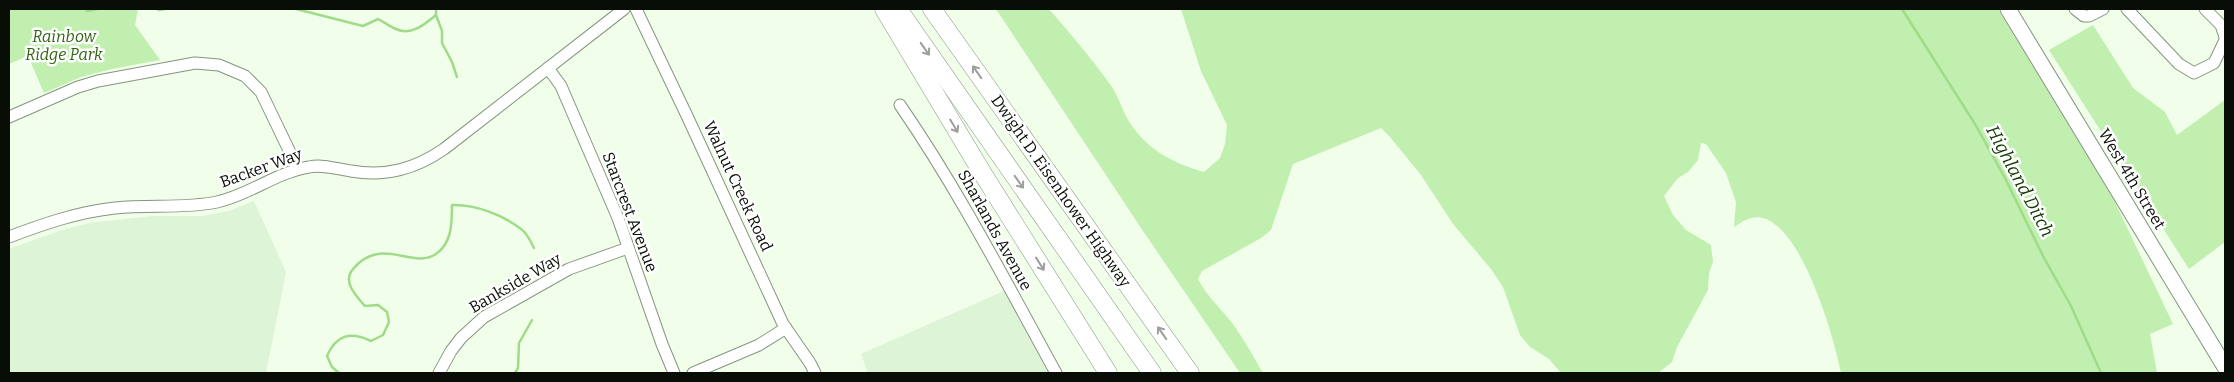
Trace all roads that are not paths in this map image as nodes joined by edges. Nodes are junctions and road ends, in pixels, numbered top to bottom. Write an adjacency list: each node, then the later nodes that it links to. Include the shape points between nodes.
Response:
1 (624, 9): 12 (street, Backer Way)
2 (636, 9): 18 (street, Walnut Creek Road)
3 (884, 9): 25 (highway, one-way to 25)
4 (898, 9): 26 (highway, Dwight D. Eisenhower Highway, one-way to 26)
5 (932, 9): 27 (highway, Dwight D. Eisenhower Highway, one-way to 5)
6 (2008, 9): 19 (main road, West 4th Street)
7 (2075, 9): 8 (street, via 2084,16)
8 (2103, 9)
9 (2127, 9): 11 (street, via 2187,71 2194,73 2214,63)
10 (2204, 9): 11 (street, via 2221,25)
11 (2225, 38)
12 (548, 68): 15 (street, Backer Way, via 444,149 417,165 376,174 319,166); 17 (street, Starcrest Avenue, via 561,86)
13 (900, 105): 24 (street, Sharlands Avenue, via 937,159)
14 (9, 117): 15 (street, via 98,82 195,63 220,65 244,76 261,92)
15 (298, 169): 16 (street, Backer Way, via 221,201 86,212)
16 (9, 238)
17 (628, 248): 20 (street, Bankside Way, via 569,269 484,317 461,338); 21 (street, Starcrest Avenue)
18 (786, 328): 22 (street, via 759,345); 23 (street, Walnut Creek Road)
19 (2225, 366)
20 (439, 373)
21 (674, 373)
22 (694, 373)
23 (815, 373)
24 (1056, 373)
25 (1108, 373)
26 (1152, 373)
27 (1190, 373)

